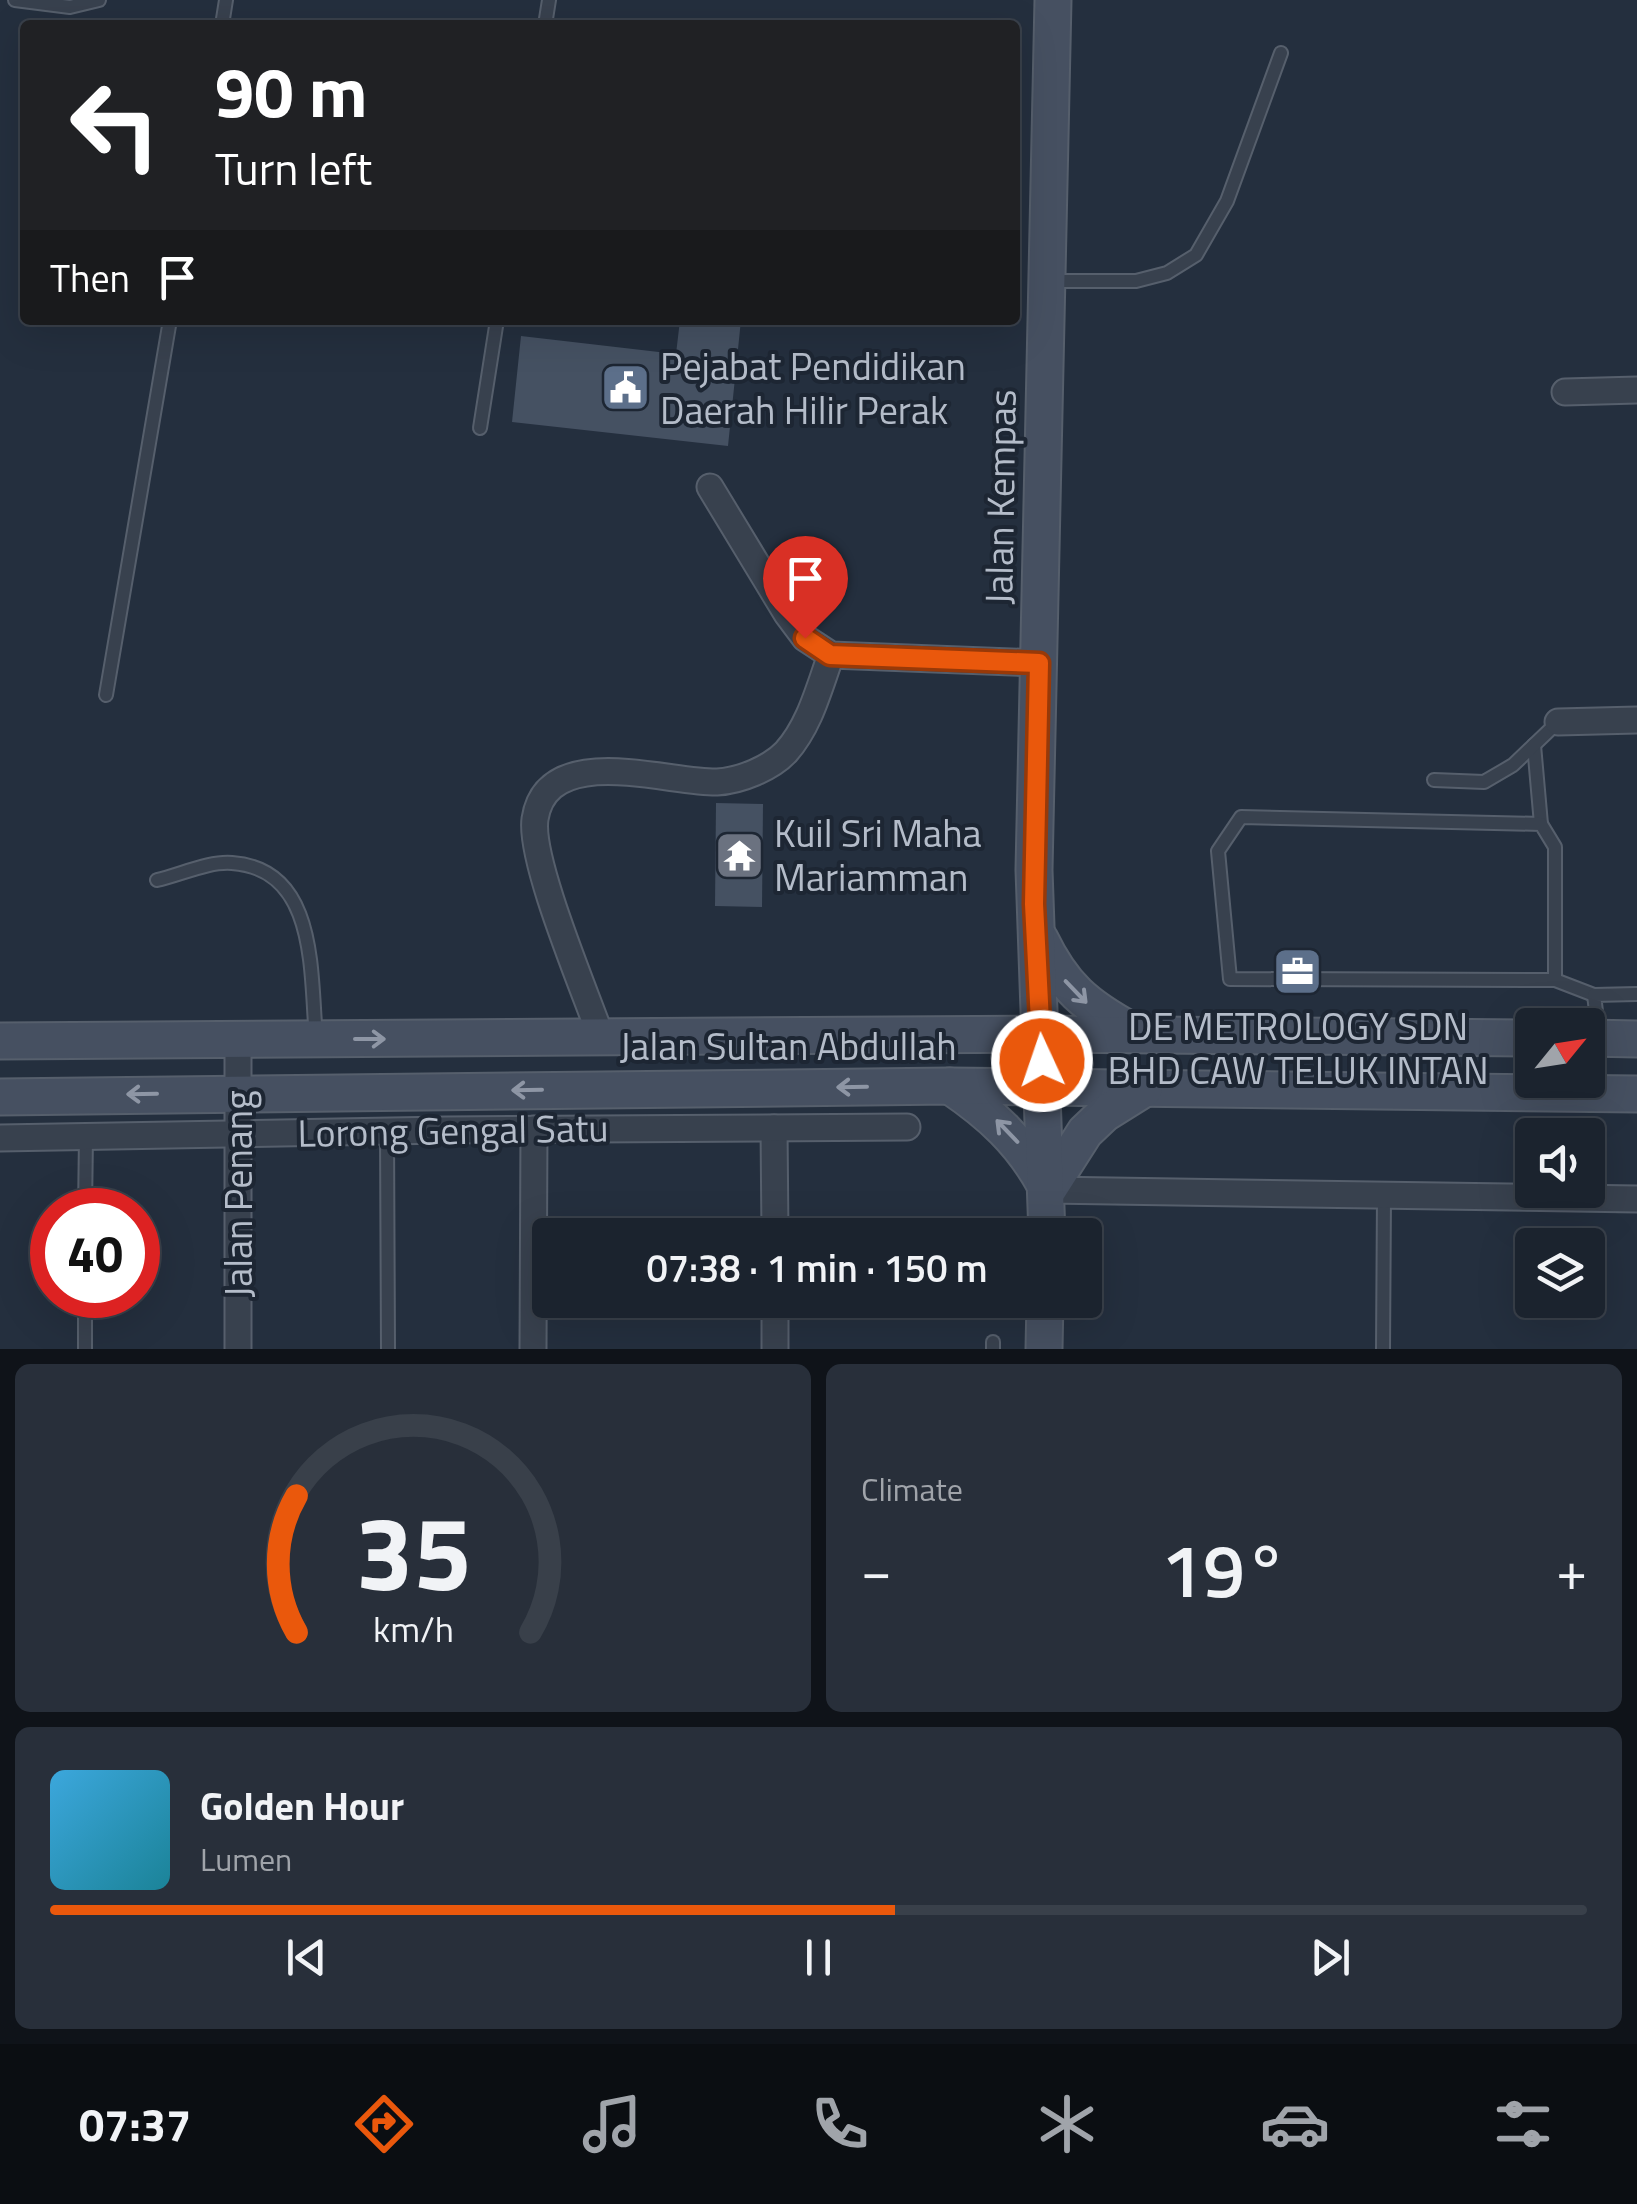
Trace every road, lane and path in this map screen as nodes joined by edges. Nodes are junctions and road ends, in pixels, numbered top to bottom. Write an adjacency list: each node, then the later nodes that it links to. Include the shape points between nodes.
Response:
1 (16, 0): 2 (lane, via 70,8)
2 (99, 0)
3 (1053, 0): 5 (main road, Jalan Kempas)
4 (1281, 52): 5 (lane, via 1228,201 1196,255 1136,281)
5 (1047, 281): 13 (main road, Jalan Kempas)
6 (169, 325): 14 (lane)
7 (496, 325): 10 (lane)
8 (1637, 390): 9 (street)
9 (1565, 392)
10 (480, 428)
11 (710, 487): 12 (street, via 787,614)
12 (830, 655): 13 (street); 28 (street, via 805,725 784,755 756,772 720,782 600,771 570,775 546,792 535,819 540,866)
13 (1039, 663): 21 (main road, Jalan Kempas)
14 (106, 694)
15 (1637, 720): 16 (street)
16 (1558, 722): 17 (lane)
17 (1534, 744): 18 (lane, via 1484,782); 19 (lane)
18 (1434, 780)
19 (1542, 824): 22 (lane, via 1555,847); 22 (lane, via 1241,818 1218,851 1230,979)
20 (157, 880): 33 (lane, via 228,862 257,867 282,882 298,905 308,946)
21 (1035, 930): 26 (main road, Jalan Kempas); 27 (main road, one-way to 27, via 1070,989)
22 (1555, 980): 24 (lane)
23 (1637, 994): 24 (lane)
24 (1594, 995): 25 (lane)
25 (1594, 1008)
26 (1040, 1034): 27 (main road, Jalan Sultan Abdullah); 28 (main road, Jalan Sultan Abdullah); 36 (main road, Jalan Kempas)
27 (1138, 1034): 29 (main road, Jalan Sultan Abdullah)
28 (601, 1038): 33 (main road, Jalan Sultan Abdullah, one-way to 28)
29 (1515, 1038)
30 (1605, 1038): 31 (main road)
31 (1637, 1038)
32 (238, 1039): 33 (main road, Jalan Sultan Abdullah); 34 (main road, Jalan Sultan Abdullah); 38 (street, Jalan Penang)
33 (316, 1039)
34 (0, 1041)
35 (950, 1086): 36 (main road, Jalan Sultan Abdullah); 38 (main road, Jalan Sultan Abdullah, one-way to 38); 49 (main road, one-way to 35, via 1006,1128)
36 (1043, 1088): 37 (main road, Jalan Sultan Abdullah); 49 (main road, Jalan Kempas)
37 (1144, 1088): 39 (main road, Jalan Sultan Abdullah); 49 (main road, via 1086,1132)
38 (240, 1093): 40 (main road, Jalan Sultan Abdullah, one-way to 40); 45 (street, Jalan Penang)
39 (1637, 1094)
40 (0, 1097)
41 (907, 1127): 42 (street, Lorong Gengal Satu)
42 (774, 1128): 43 (street, Lorong Gengal Satu); 52 (street)
43 (534, 1129): 44 (street, Lorong Gengal Satu); 60 (street)
44 (386, 1131): 45 (street, Lorong Gengal Satu); 59 (lane)
45 (240, 1132): 46 (street, Lorong Gengal Satu); 58 (street, Jalan Penang)
46 (86, 1136): 47 (street, Lorong Gengal Satu); 48 (lane)
47 (0, 1138)
48 (86, 1188)
49 (1048, 1190): 50 (street); 53 (main road, Jalan Kempas)
50 (1384, 1196): 51 (street); 63 (lane)
51 (1637, 1200)
52 (775, 1218)
53 (1047, 1218)
54 (85, 1318): 57 (lane)
55 (775, 1318): 61 (street)
56 (1045, 1318): 62 (main road)
57 (84, 1349)
58 (238, 1349)
59 (388, 1349)
60 (533, 1349)
61 (776, 1349)
62 (1044, 1349)
63 (1383, 1349)

